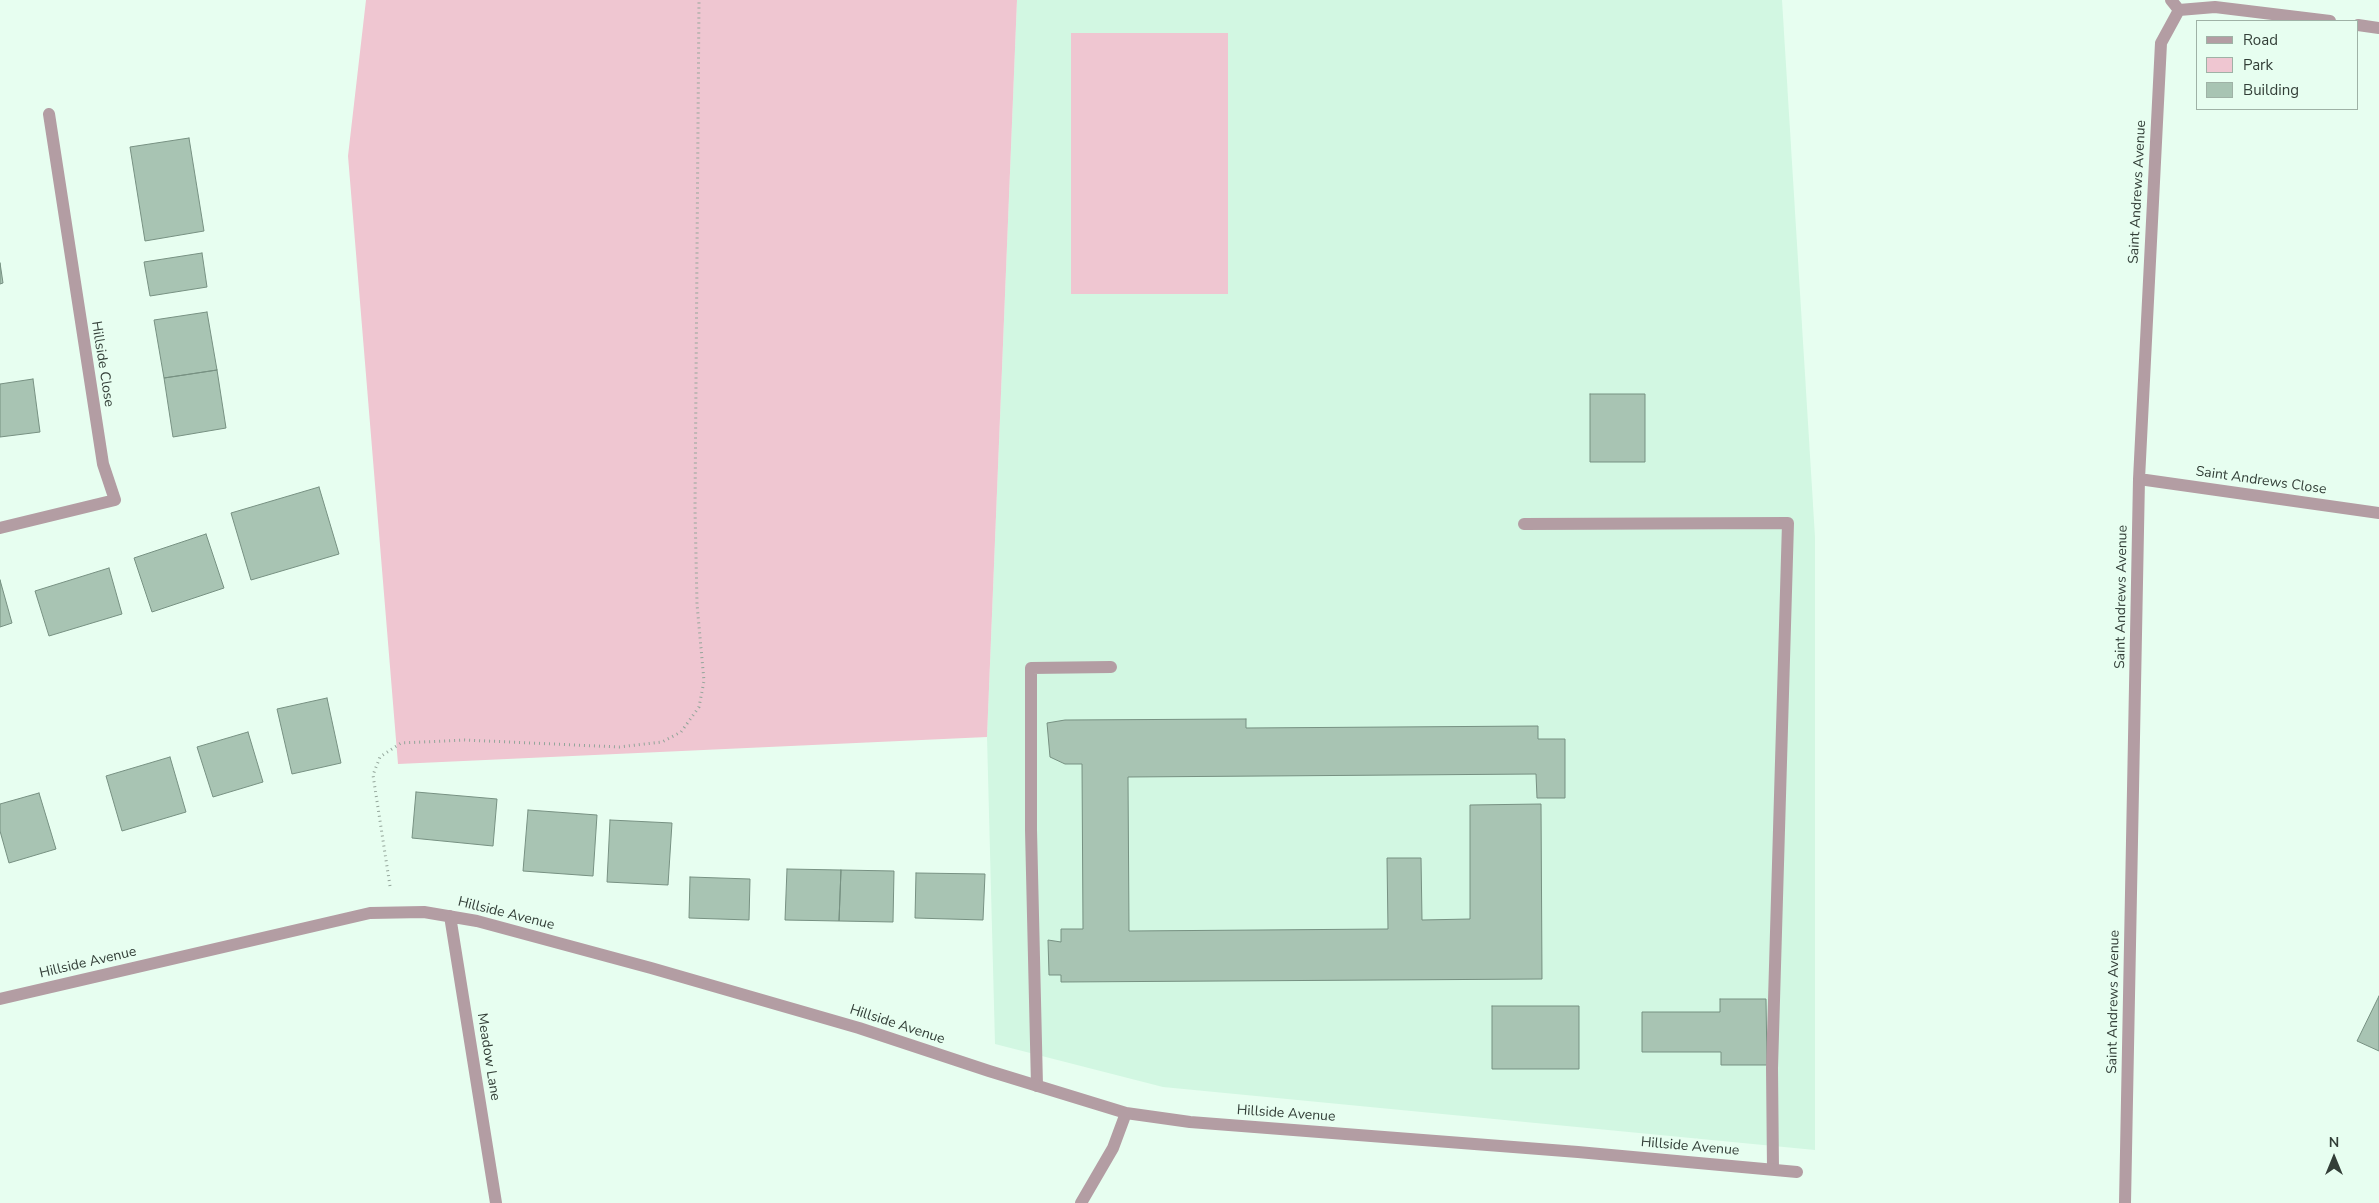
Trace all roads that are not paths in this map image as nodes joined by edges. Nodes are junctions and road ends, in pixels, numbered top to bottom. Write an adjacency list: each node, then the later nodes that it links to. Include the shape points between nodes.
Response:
1 (2171, 0): 2 (street)
2 (2179, 10): 3 (street, via 2215,7); 7 (street, Saint Andrews Avenue, via 2161,42)
3 (2322, 20)
4 (2359, 25): 5 (street)
5 (2379, 28)
6 (49, 114): 10 (street, Hillside Close, via 102,464 116,500)
7 (2139, 478): 8 (street, Saint Andrews Close); 20 (street, Saint Andrews Avenue)
8 (2379, 513)
9 (1524, 524): 16 (street, via 1788,523 1772,1068)
10 (0, 528)
11 (1111, 667): 14 (street, via 1031,668)
12 (450, 916): 13 (street, Hillside Avenue, via 424,912 370,913); 14 (street, Hillside Avenue, via 680,976 859,1028); 18 (street, Meadow Lane)
13 (0, 999)
14 (1037, 1086): 15 (street, Hillside Avenue)
15 (1126, 1112): 16 (street, Hillside Avenue, via 1190,1122); 19 (street, via 1112,1148)
16 (1773, 1169): 17 (street, Hillside Avenue)
17 (1797, 1172)
18 (496, 1203)
19 (1081, 1203)
20 (2125, 1203)

